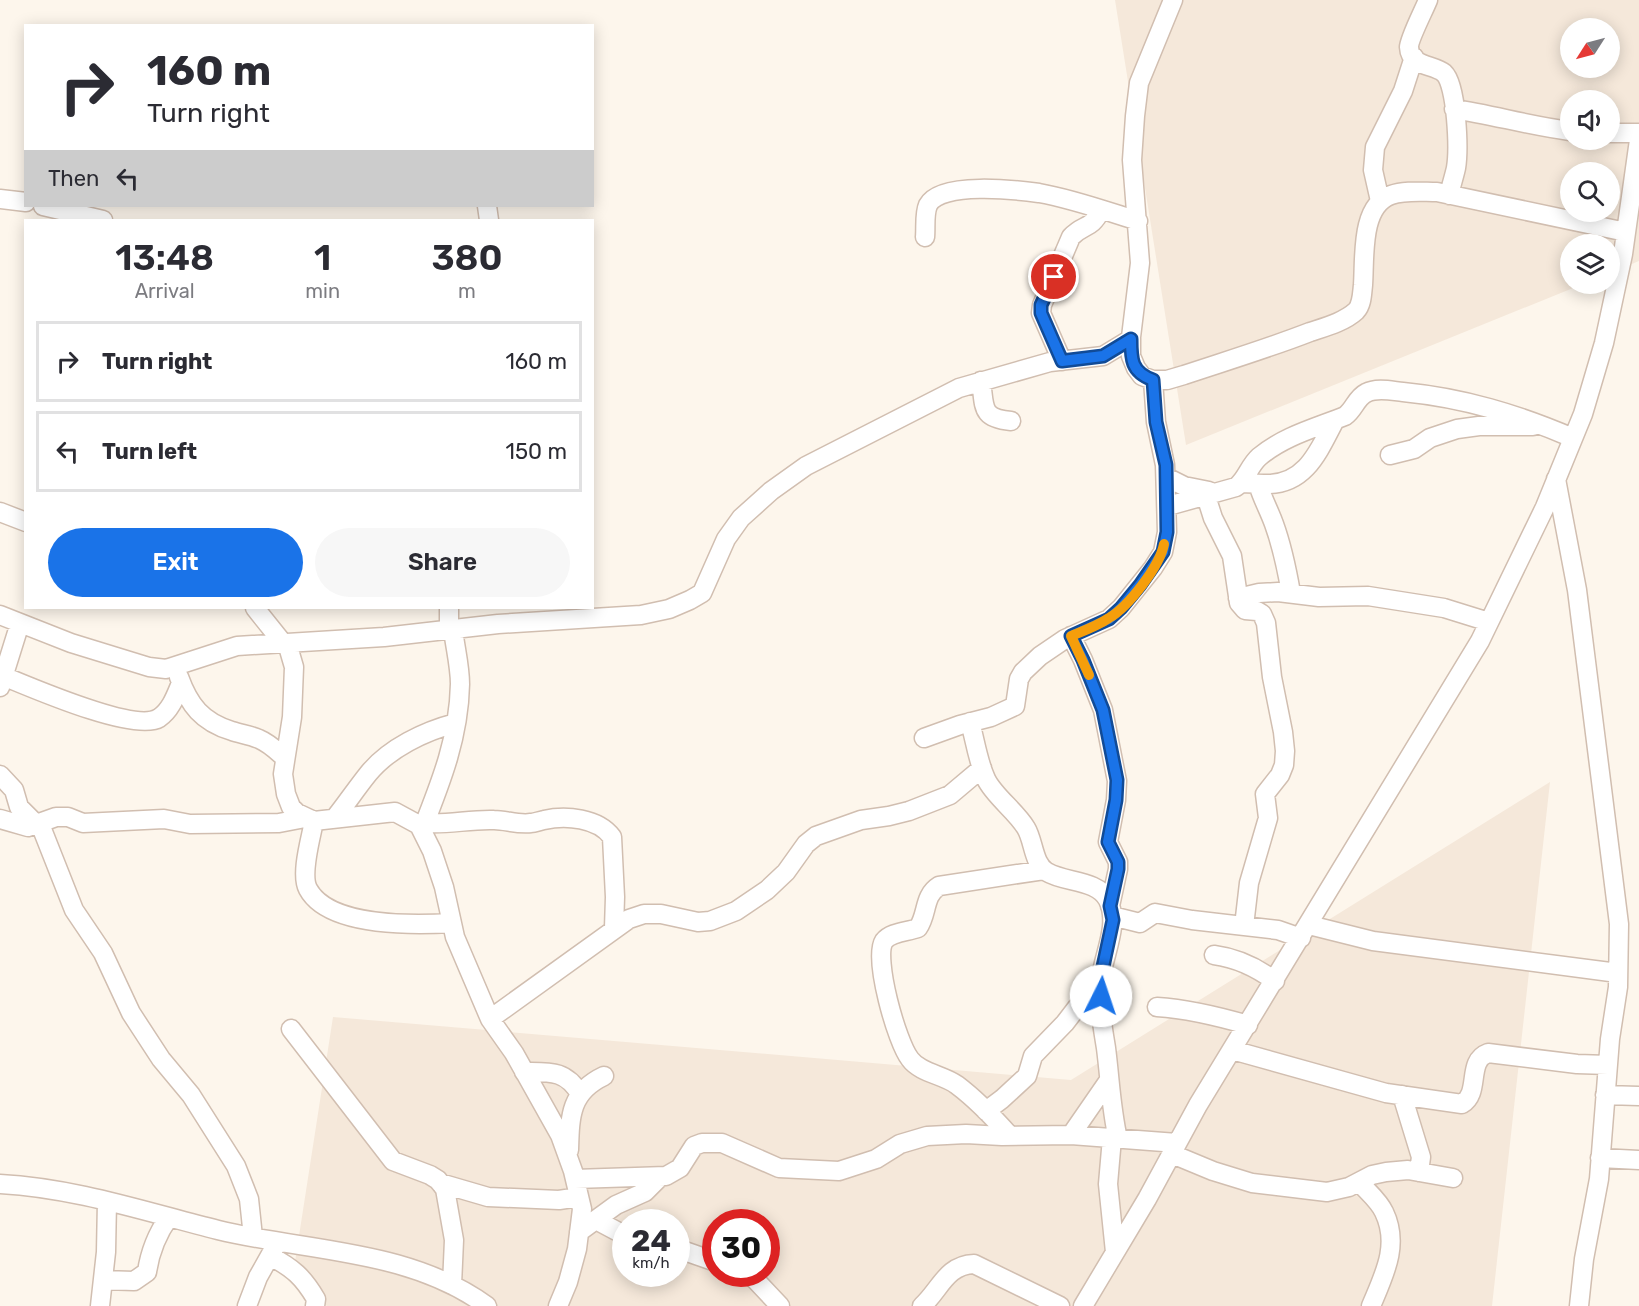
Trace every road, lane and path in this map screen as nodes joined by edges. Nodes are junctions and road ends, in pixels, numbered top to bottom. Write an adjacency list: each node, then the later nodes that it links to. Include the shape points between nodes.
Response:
1 (1173, 0): 16 (street, via 1140,83 1132,160)
2 (1428, 0): 3 (street, via 1410,39)
3 (1414, 57): 4 (street, via 1444,73 1452,88); 11 (street, via 1403,91 1375,147 1373,170)
4 (1454, 109): 5 (street); 9 (street, via 1456,166)
5 (1560, 130)
6 (1620, 133): 7 (street)
7 (1639, 133)
8 (1639, 140): 17 (street)
9 (1449, 195): 11 (street, via 1409,192 1391,194); 17 (street)
10 (0, 199): 12 (street)
11 (1380, 201): 21 (street, via 1368,221 1362,295 1354,313 1263,349 1175,377)
12 (24, 202)
13 (48, 207): 15 (street)
14 (1101, 210): 16 (street); 18 (street, via 1040,193 985,189 945,192 928,205); 20 (street, via 1090,226 1071,237 1041,305)
15 (99, 219)
16 (1138, 221): 19 (street, via 1140,263)
17 (1626, 232): 26 (street, via 1604,344)
18 (926, 237)
19 (1131, 339): 20 (street, via 1103,356); 21 (street, via 1136,368)
20 (1062, 361): 22 (street)
21 (1153, 380): 28 (street)
22 (981, 381): 24 (street, via 989,416); 42 (street, via 959,388 806,466 771,491 741,518 726,540 702,593 690,600 641,615)
23 (1335, 420): 25 (street, via 1350,412 1366,393 1377,390 1493,407); 30 (street, via 1275,446 1250,467); 30 (street, via 1311,465 1299,475 1268,485)
24 (1011, 421)
25 (1540, 424): 26 (street); 27 (street, via 1457,429 1430,438 1414,449)
26 (1573, 438): 29 (street)
27 (1390, 455)
28 (1166, 477): 31 (street); 32 (street)
29 (1556, 480): 41 (street); 65 (street, via 1577,590 1618,913)
30 (1250, 483): 31 (street); 35 (street, via 1264,502 1277,534)
31 (1213, 494): 32 (street); 36 (street, via 1213,518 1232,556)
32 (1168, 506): 43 (street, via 1163,552 1147,577 1109,619)
33 (0, 512): 34 (street)
34 (24, 521)
35 (1291, 593): 36 (street, via 1259,593); 41 (street, via 1368,596 1444,608)
36 (1238, 598): 61 (street, via 1245,610 1257,611 1264,618 1285,751 1280,775 1265,794 1268,818 1249,883)
37 (256, 609): 44 (street)
38 (449, 609): 42 (street)
39 (0, 615): 40 (street)
40 (20, 622): 45 (street, via 71,643); 46 (street)
41 (1489, 622): 63 (street)
42 (451, 630): 44 (street); 48 (street, via 460,683)
43 (1071, 636): 47 (street, via 1023,672 1015,706); 59 (street, via 1103,710 1117,780 1108,842 1118,862)
44 (285, 643): 45 (street, via 237,646); 50 (street, via 294,667)
45 (179, 675): 46 (street, via 170,708 158,719 146,722 91,710); 50 (street, via 194,707 209,722 259,739)
46 (1, 682)
47 (970, 722): 49 (street); 51 (street)
48 (456, 723): 55 (street, via 419,736 388,755); 57 (street, via 448,760)
49 (924, 738)
50 (285, 758): 54 (street, via 283,774 291,807)
51 (982, 768): 58 (street, via 986,781 1027,830); 62 (street, via 950,795 909,811 861,820 816,836 767,891 736,910 698,922 644,914)
52 (0, 774): 56 (street, via 14,790 22,812)
53 (0, 819): 56 (street, via 19,826)
54 (309, 819): 55 (street); 56 (street, via 190,824 164,819 83,823 56,817); 60 (street, via 304,873 308,889 319,902 359,920)
55 (334, 819): 57 (street, via 395,812)
56 (38, 824): 101 (street, via 74,910 103,953 131,1013 191,1095 236,1166 249,1199)
57 (423, 827): 60 (street); 62 (street, via 495,820 530,824 574,818 607,829 612,837)
58 (1044, 870): 59 (street, via 1096,889 1107,898); 81 (street, via 939,886 927,898 918,928 893,934 882,944 888,1003 910,1061 956,1084)
59 (1111, 911): 61 (street, via 1140,924 1155,913); 66 (street, via 1111,932)
60 (453, 923): 69 (street)
61 (1244, 926): 63 (street)
62 (614, 928): 69 (street)
63 (1305, 931): 65 (street); 67 (street)
64 (1214, 955): 67 (street, via 1246,963)
65 (1618, 973): 73 (street)
66 (1101, 976): 76 (street, via 1100,1016); 81 (street, via 1034,1056 1027,1076)
67 (1275, 981): 70 (street)
68 (1156, 1007): 70 (street, via 1209,1014)
69 (490, 1018): 74 (street)
70 (1248, 1025): 72 (street)
71 (291, 1029): 93 (street, via 393,1161 418,1169)
72 (1232, 1050): 78 (street); 85 (street)
73 (1608, 1065): 78 (street, via 1488,1053 1480,1058 1466,1103); 79 (street)
74 (525, 1072): 77 (street, via 567,1077); 86 (street)
75 (604, 1076): 77 (street)
76 (1109, 1080): 82 (street); 84 (street)
77 (580, 1094): 86 (street, via 572,1112)
78 (1402, 1095): 89 (street, via 1421,1157)
79 (1605, 1095): 80 (street); 87 (street)
80 (1639, 1096)
81 (986, 1111): 83 (street)
82 (1071, 1135): 83 (street); 84 (street)
83 (1010, 1136): 90 (street, via 927,1136 839,1171 779,1168 722,1143 702,1143 694,1146 675,1172)
84 (1115, 1139): 85 (street); 103 (street, via 1108,1184)
85 (1174, 1149): 92 (street, via 1214,1171 1252,1183 1327,1192); 103 (street)
86 (569, 1158): 95 (street)
87 (1600, 1158): 88 (street); 117 (street)
88 (1639, 1160)
89 (1419, 1172): 91 (street); 92 (street, via 1386,1172)
90 (660, 1177): 95 (street); 98 (street, via 645,1192)
91 (1453, 1178)
92 (1360, 1182): 116 (street, via 1383,1210 1392,1247)
93 (440, 1183): 95 (street, via 488,1197 558,1200); 105 (street, via 445,1189 454,1240)
94 (0, 1184): 96 (street)
95 (577, 1188): 100 (street, via 582,1209)
96 (107, 1201): 97 (street); 104 (street)
97 (170, 1216): 101 (street); 104 (street, via 150,1253 147,1272 134,1281)
98 (596, 1220): 99 (street); 100 (street)
99 (612, 1229)
100 (579, 1232): 111 (street, via 568,1282)
101 (253, 1237): 102 (street)
102 (274, 1249): 105 (street, via 393,1262); 108 (street); 109 (street, via 306,1281 316,1299)
103 (1115, 1252): 115 (street)
104 (103, 1280): 107 (street)
105 (452, 1285): 110 (street)
106 (762, 1287): 112 (street)
107 (100, 1306)
108 (247, 1306)
109 (315, 1306)
110 (487, 1306)
111 (558, 1306)
112 (780, 1306)
113 (922, 1306): 114 (street, via 952,1271 963,1264 974,1264)
114 (1060, 1306)
115 (1083, 1306)
116 (1371, 1306)
117 (1578, 1306)

